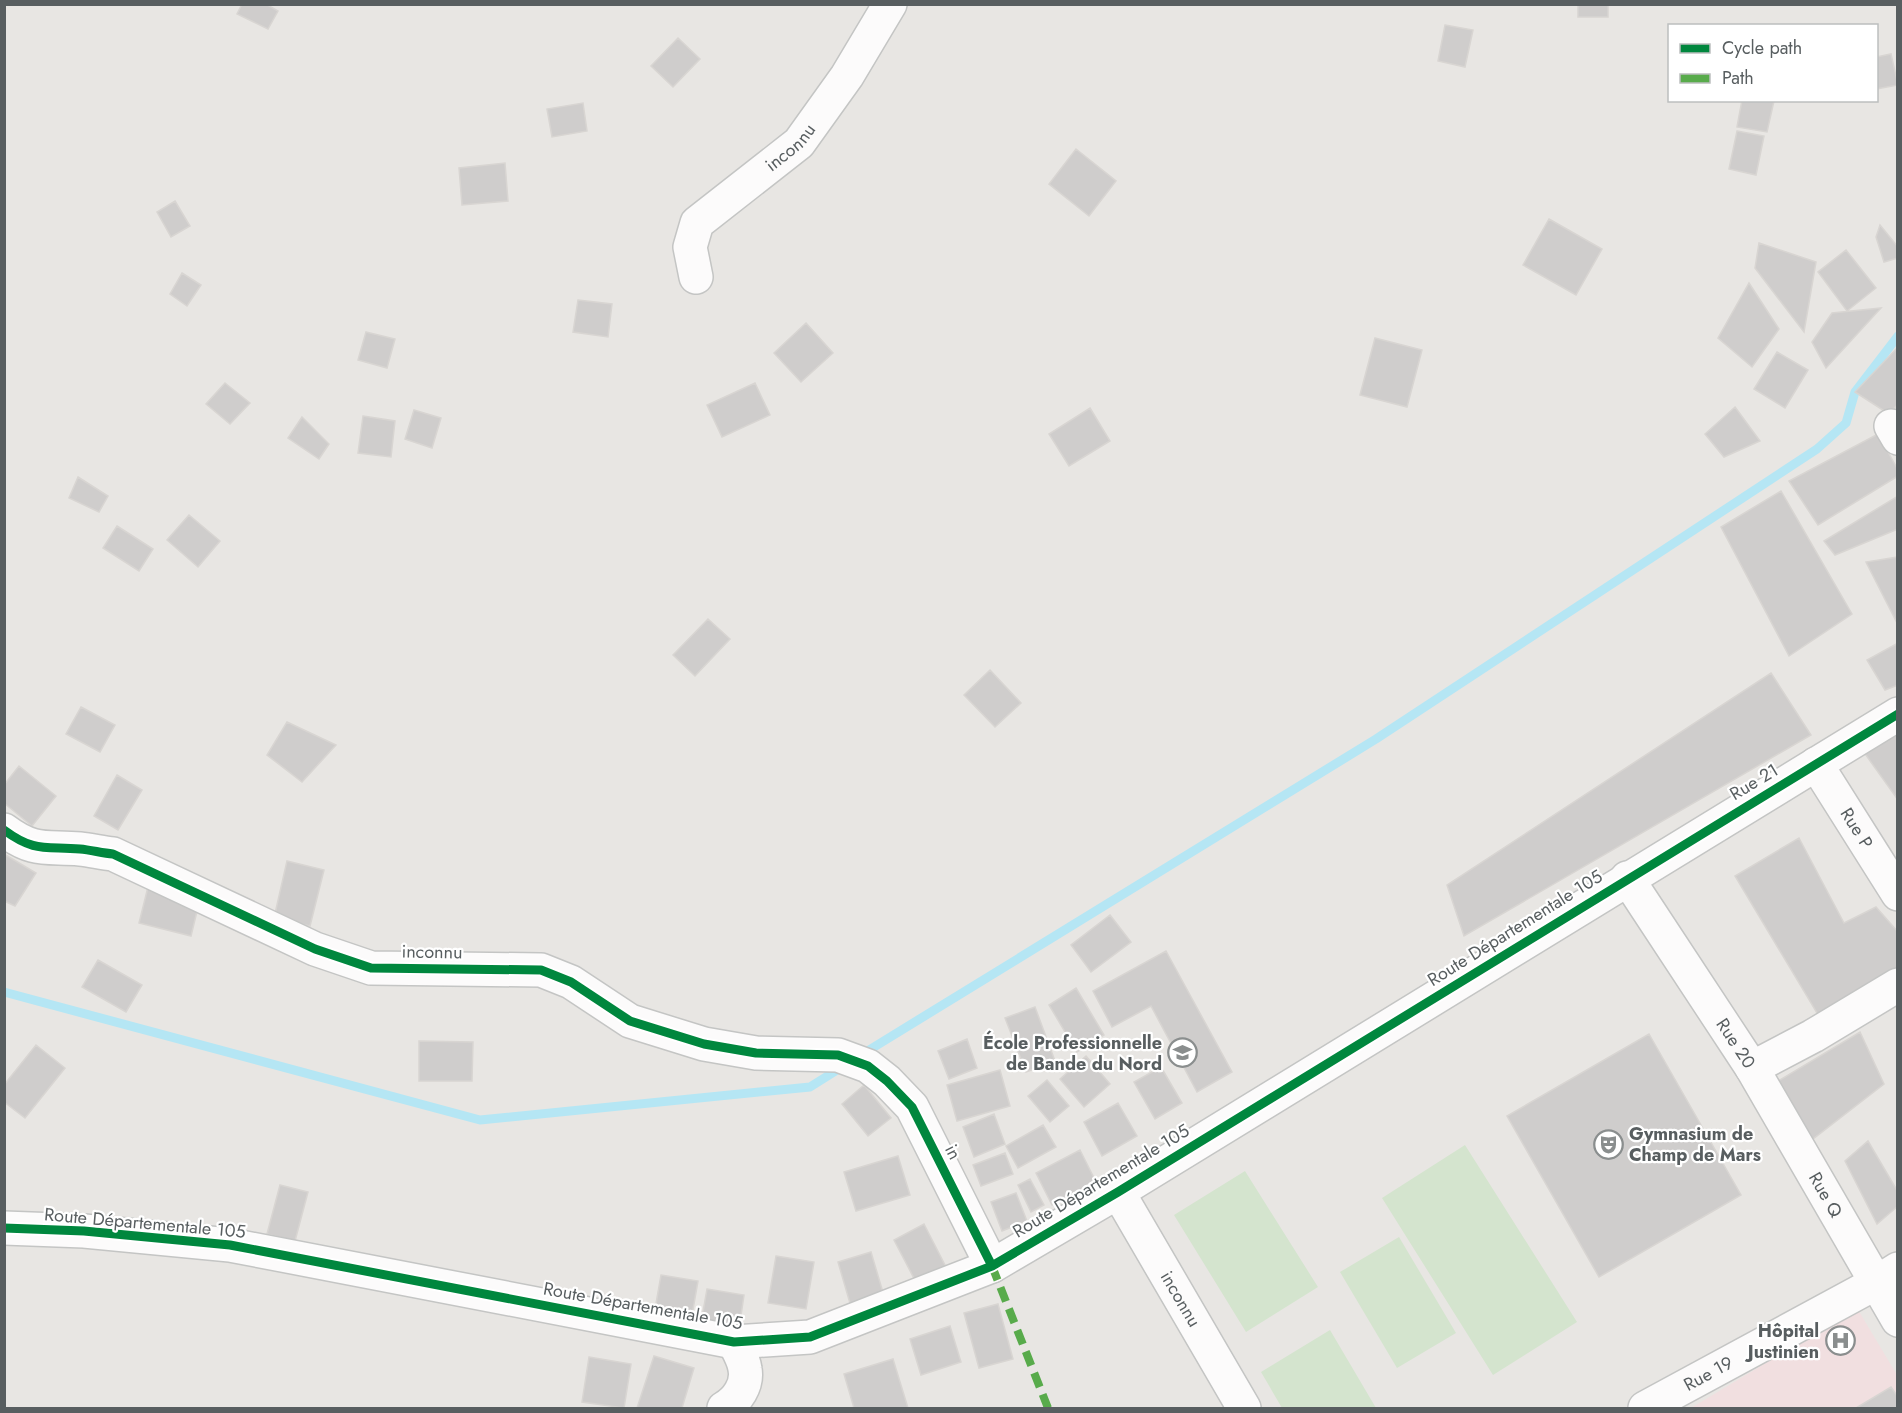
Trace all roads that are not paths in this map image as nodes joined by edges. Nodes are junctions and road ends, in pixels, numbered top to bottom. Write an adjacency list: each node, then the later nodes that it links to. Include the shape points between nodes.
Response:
1 (890, 4): 2 (street, inconnu, via 847,76 799,143 697,223 690,247)
2 (696, 277)
3 (1898, 714): 4 (street, Rue 21)
4 (1816, 764): 6 (street, Rue 21); 7 (street, Rue P)
5 (4, 830): 9 (street, inconnu, via 21,843 47,849 113,854 315,949 371,968 541,970 571,982 630,1021 704,1044 756,1053 838,1055)
6 (1627, 878): 10 (street, Rue 20); 11 (street, Route Départementale 105)
7 (1898, 894)
8 (1898, 985): 10 (street, Rue 20)
9 (868, 1066): 13 (street, in, via 912,1107)
10 (1752, 1068): 14 (street, Rue Q)
11 (1118, 1192): 13 (street, Route Départementale 105); 18 (street, inconnu)
12 (4, 1228): 16 (street, Route Départementale 105, via 84,1231 230,1245)
13 (992, 1266): 16 (street, Route Départementale 105, via 810,1337)
14 (1887, 1276): 15 (street, Rue Q); 19 (street, Rue 19)
15 (1898, 1320)
16 (734, 1342): 17 (street, via 745,1369 742,1390)
17 (724, 1408)
18 (1244, 1408)
19 (1645, 1408)

